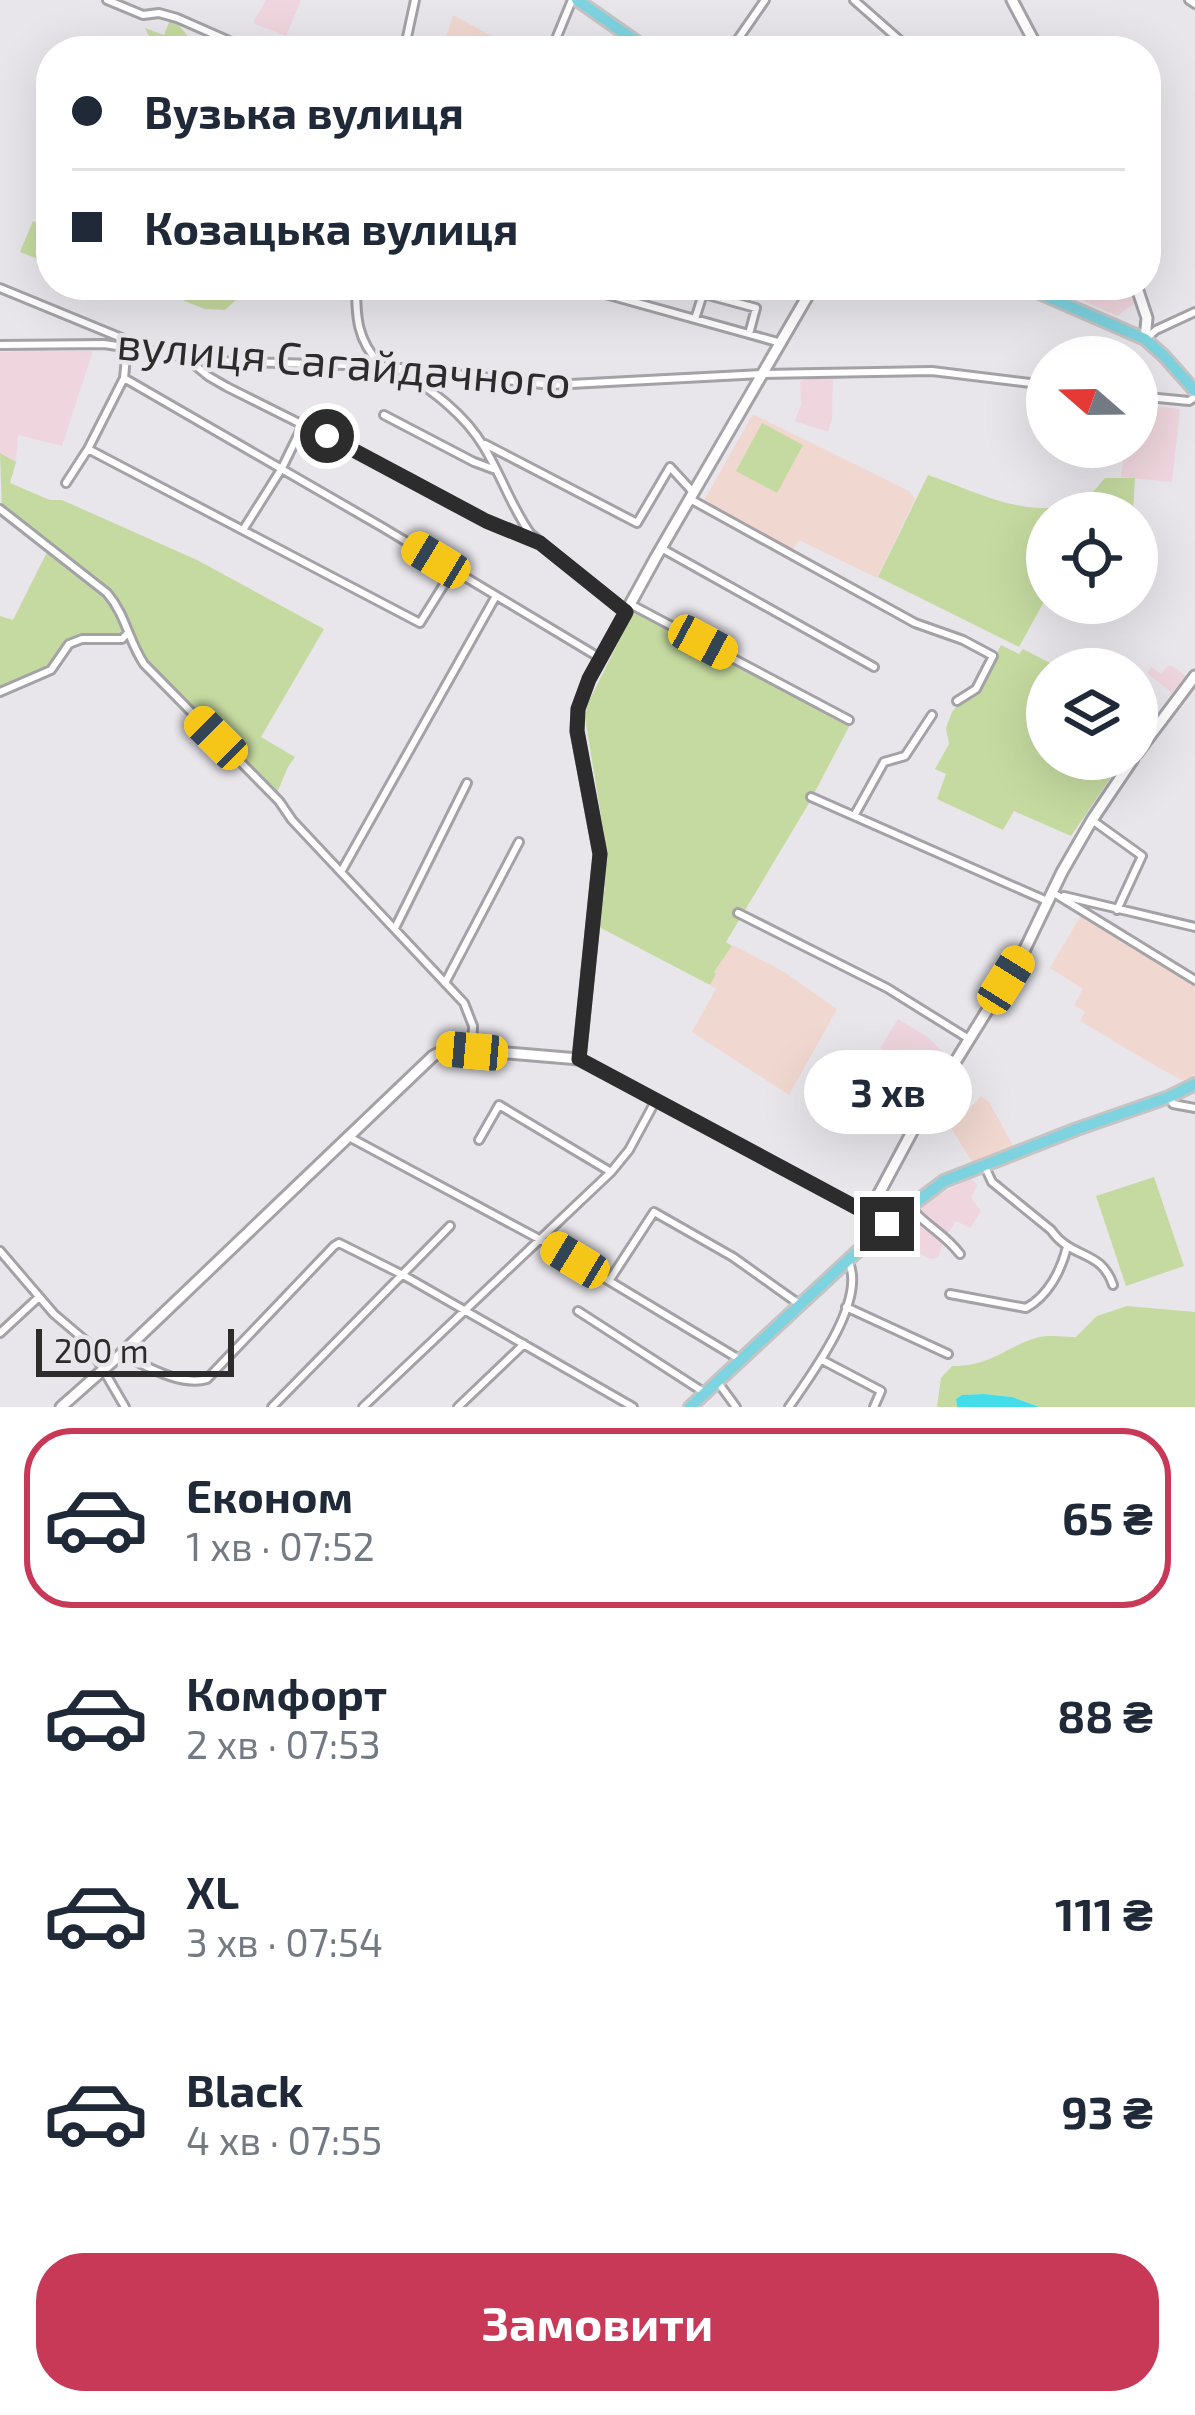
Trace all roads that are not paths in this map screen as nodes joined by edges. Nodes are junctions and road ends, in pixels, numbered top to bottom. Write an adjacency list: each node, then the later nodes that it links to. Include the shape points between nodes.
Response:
1 (107, 0): 7 (street)
2 (415, 0): 8 (street)
3 (575, 0): 9 (street); 10 (main road)
4 (765, 0): 11 (street)
5 (854, 0): 12 (street)
6 (1012, 0): 13 (street)
7 (218, 36)
8 (407, 36)
9 (557, 36)
10 (632, 36)
11 (740, 36)
12 (895, 36)
13 (1031, 36)
14 (0, 288): 24 (street)
15 (356, 300): 32 (street)
16 (627, 300): 23 (street)
17 (701, 300): 23 (street)
18 (728, 300): 25 (street, via 756,308)
19 (805, 300): 29 (street)
20 (1055, 300): 26 (main road)
21 (1141, 300): 27 (street)
22 (1195, 312): 28 (street)
23 (695, 319): 25 (street)
24 (110, 333): 30 (street); 34 (street)
25 (749, 334): 29 (street)
26 (1138, 336)
27 (1145, 336)
28 (1149, 336)
29 (781, 343): 40 (street)
30 (104, 344): 31 (street, вулиця Сагайдачного); 33 (street, вулиця Сагайдачного)
31 (0, 345)
32 (364, 346): 37 (street); 38 (street)
33 (127, 347): 34 (street, вулиця Сагайдачного); 41 (street)
34 (148, 349): 36 (street, вулиця Сагайдачного)
35 (1158, 351): 43 (main road)
36 (184, 356): 37 (street, вулиця Сагайдачного); 46 (street)
37 (359, 366): 38 (street, вулиця Сагайдачного)
38 (382, 366): 39 (street, вулиця Сагайдачного)
39 (398, 368): 40 (street, вулиця Сагайдачного, via 551,386); 47 (street, via 444,400)
40 (762, 374): 42 (street, вулиця Сагайдачного, via 932,371); 52 (street)
41 (124, 378): 48 (street); 49 (street)
42 (1026, 382)
43 (1195, 394): 44 (street)
44 (1158, 398)
45 (384, 415): 50 (street)
46 (303, 425): 49 (street); 55 (street)
47 (482, 442): 50 (street); 52 (street, via 637,523 670,467)
48 (88, 449): 51 (street); 54 (street)
49 (282, 468): 54 (street); 57 (street)
50 (496, 471): 55 (street)
51 (66, 482)
52 (691, 496): 56 (street); 65 (street, via 915,623 993,656 976,689)
53 (0, 509): 60 (street, via 107,593)
54 (243, 530): 57 (street, via 420,623)
55 (540, 543): 59 (street)
56 (661, 548): 59 (street); 62 (street)
57 (453, 570): 58 (street)
58 (496, 596): 61 (street); 75 (street)
59 (628, 608): 61 (street); 67 (street)
60 (128, 633): 64 (street, via 69,644 51,670); 75 (street, via 155,677)
61 (600, 658): 85 (street, via 578,709 600,854)
62 (874, 667)
63 (1195, 676): 68 (street)
64 (0, 692)
65 (957, 701)
66 (932, 715): 72 (street, via 905,756 884,762)
67 (849, 720)
68 (1158, 725)
69 (1119, 780): 73 (street)
70 (467, 783): 80 (street)
71 (811, 797): 72 (street)
72 (854, 816): 76 (street)
73 (1092, 820): 76 (street); 77 (street, via 1142,856)
74 (519, 842): 82 (street)
75 (340, 872): 80 (street)
76 (1050, 897): 77 (street); 81 (street); 83 (street)
77 (1117, 910): 79 (street)
78 (738, 913): 83 (street)
79 (1195, 927)
80 (394, 928): 82 (street)
81 (1195, 980)
82 (445, 983): 84 (street, via 470,1016)
83 (969, 1039): 95 (street)
84 (472, 1051): 85 (street); 90 (street, via 448,1048 433,1056)
85 (579, 1059): 88 (street)
86 (1195, 1084): 87 (main road)
87 (1168, 1097): 89 (street); 92 (main road)
88 (656, 1100): 93 (street); 95 (street)
89 (1195, 1108)
90 (349, 1137): 98 (street); 114 (street)
91 (478, 1140): 93 (street, via 499,1106)
92 (984, 1165): 94 (main road); 99 (street, via 992,1182)
93 (611, 1172): 98 (street)
94 (910, 1206): 96 (main road); 101 (street)
95 (868, 1214): 96 (street)
96 (887, 1224): 102 (main road)
97 (450, 1226): 103 (street)
98 (541, 1240): 104 (street); 110 (street)
99 (1066, 1247): 105 (street, via 1103,1265); 106 (street, via 1047,1290 1026,1309)
100 (0, 1251): 107 (street)
101 (960, 1254)
102 (847, 1260): 108 (main road); 109 (street, via 854,1280)
103 (403, 1275): 110 (street); 114 (street, via 334,1246 219,1369 197,1382); 123 (street)
104 (609, 1281): 108 (street, via 655,1212); 116 (street)
105 (1113, 1285)
106 (950, 1294)
107 (39, 1298): 112 (street); 118 (street)
108 (799, 1304): 116 (main road)
109 (846, 1307): 115 (street); 117 (street)
110 (465, 1310): 113 (street); 124 (street)
111 (578, 1311): 120 (street)
112 (0, 1333)
113 (524, 1343): 125 (street); 126 (street)
114 (122, 1354): 118 (street)
115 (947, 1354)
116 (739, 1359): 119 (main road)
117 (822, 1360): 129 (street); 130 (street, via 880,1391)
118 (104, 1367): 121 (street); 122 (street)
119 (717, 1381): 120 (main road); 128 (street)
120 (704, 1393): 127 (main road)
121 (61, 1407)
122 (125, 1407)
123 (272, 1407)
124 (363, 1407)
125 (458, 1407)
126 (633, 1407)
127 (690, 1407)
128 (736, 1407)
129 (789, 1407)
130 (874, 1407)

